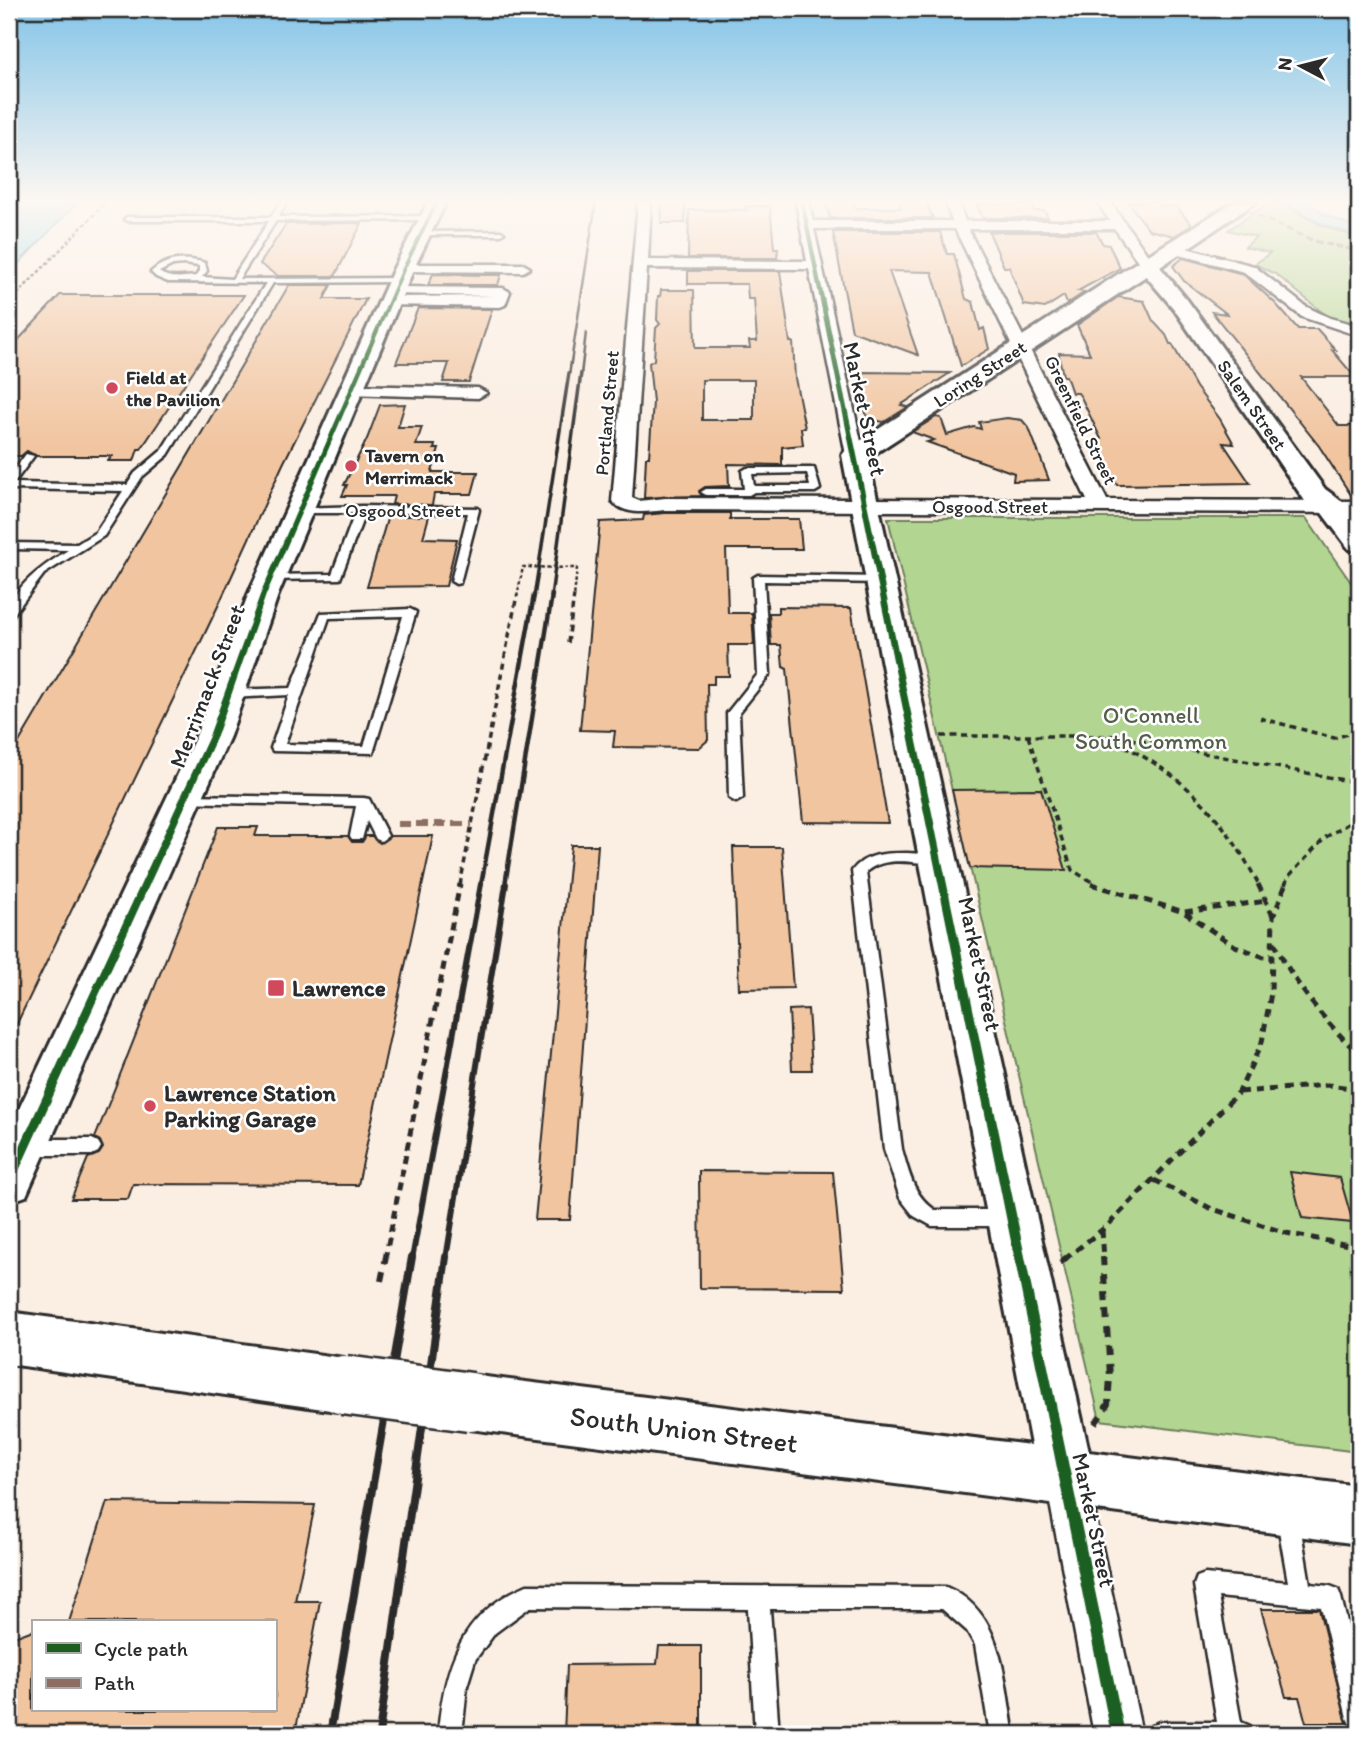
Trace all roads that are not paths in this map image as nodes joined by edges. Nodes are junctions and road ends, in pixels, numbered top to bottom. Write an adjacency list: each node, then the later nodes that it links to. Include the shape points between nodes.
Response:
1 (269, 283): 20 (lane, via 165,453 138,475)
2 (355, 283): 10 (lane)
3 (409, 283): 10 (street)
4 (639, 283): 23 (street, Portland Street)
5 (818, 283): 17 (street, Market Street)
6 (990, 283): 14 (street, Greenfield Street)
7 (1118, 283): 11 (main road, Loring Street)
8 (1163, 283): 12 (main road, Salem Street)
9 (1271, 283): 13 (street, via 1316,318)
10 (397, 285): 10 (street, via 500,302 503,292); 15 (main road, Merrimack Street)
11 (1101, 295): 12 (main road, via 1146,295); 14 (main road, Loring Street)
12 (1181, 305): 26 (main road, Salem Street, via 1315,495)
13 (1359, 331)
14 (1021, 347): 17 (main road, Loring Street); 25 (street, Greenfield Street)
15 (351, 390): 16 (street); 28 (main road, Merrimack Street)
16 (478, 393)
17 (855, 455): 24 (main road, Market Street)
18 (29, 456): 19 (lane)
19 (9, 484): 20 (lane)
20 (130, 488): 31 (lane, via 100,534)
21 (706, 492): 22 (lane)
22 (749, 495): 22 (lane, via 747,471 811,470 815,488); 23 (street, Osgood Street, via 637,507); 24 (street, Osgood Street)
23 (622, 501)
24 (865, 505): 25 (street, Osgood Street); 33 (main road, Market Street)
25 (1100, 506): 26 (street, Osgood Street)
26 (1346, 507): 29 (main road, Salem Street)
27 (362, 509): 28 (lane, Osgood Street); 32 (lane, via 336,577); 34 (lane, Osgood Street, via 474,510)
28 (300, 510): 32 (main road, Merrimack Street)
29 (1359, 542)
30 (9, 546): 31 (lane)
31 (80, 547): 35 (lane, via 40,572)
32 (270, 578): 37 (main road, Merrimack Street)
33 (881, 580): 38 (lane, via 758,578 764,674 733,713); 43 (main road, Market Street)
34 (456, 581)
35 (9, 613)
36 (296, 691): 36 (lane, via 277,748 369,750 410,612 325,615); 37 (lane)
37 (229, 694): 39 (main road, Merrimack Street)
38 (736, 798)
39 (182, 799): 40 (lane); 45 (main road, Merrimack Street)
40 (364, 802): 41 (lane); 42 (lane)
41 (357, 836)
42 (381, 836)
43 (939, 860): 46 (main road, Market Street); 46 (lane, via 877,859 859,871 893,1149 906,1192 932,1219)
44 (92, 1147): 45 (lane)
45 (17, 1164)
46 (1013, 1218): 48 (main road, Market Street)
47 (9, 1338): 48 (main road, South Union Street, bridge, via 470,1402)
48 (1066, 1476): 49 (main road, South Union Street); 58 (street, Market Street)
49 (1285, 1506): 50 (main road, South Union Street); 51 (lane)
50 (1359, 1515)
51 (1301, 1593): 53 (lane, via 1330,1597); 54 (lane, via 1205,1585)
52 (758, 1598): 55 (lane, via 527,1596 476,1635 460,1661); 56 (lane); 57 (lane, via 946,1598 975,1623 986,1642)
53 (1359, 1718)
54 (1231, 1733): 59 (lane); 60 (lane)
55 (450, 1734)
56 (767, 1734)
57 (1002, 1734)
58 (1118, 1734)
59 (1159, 1734)
60 (1242, 1734)

